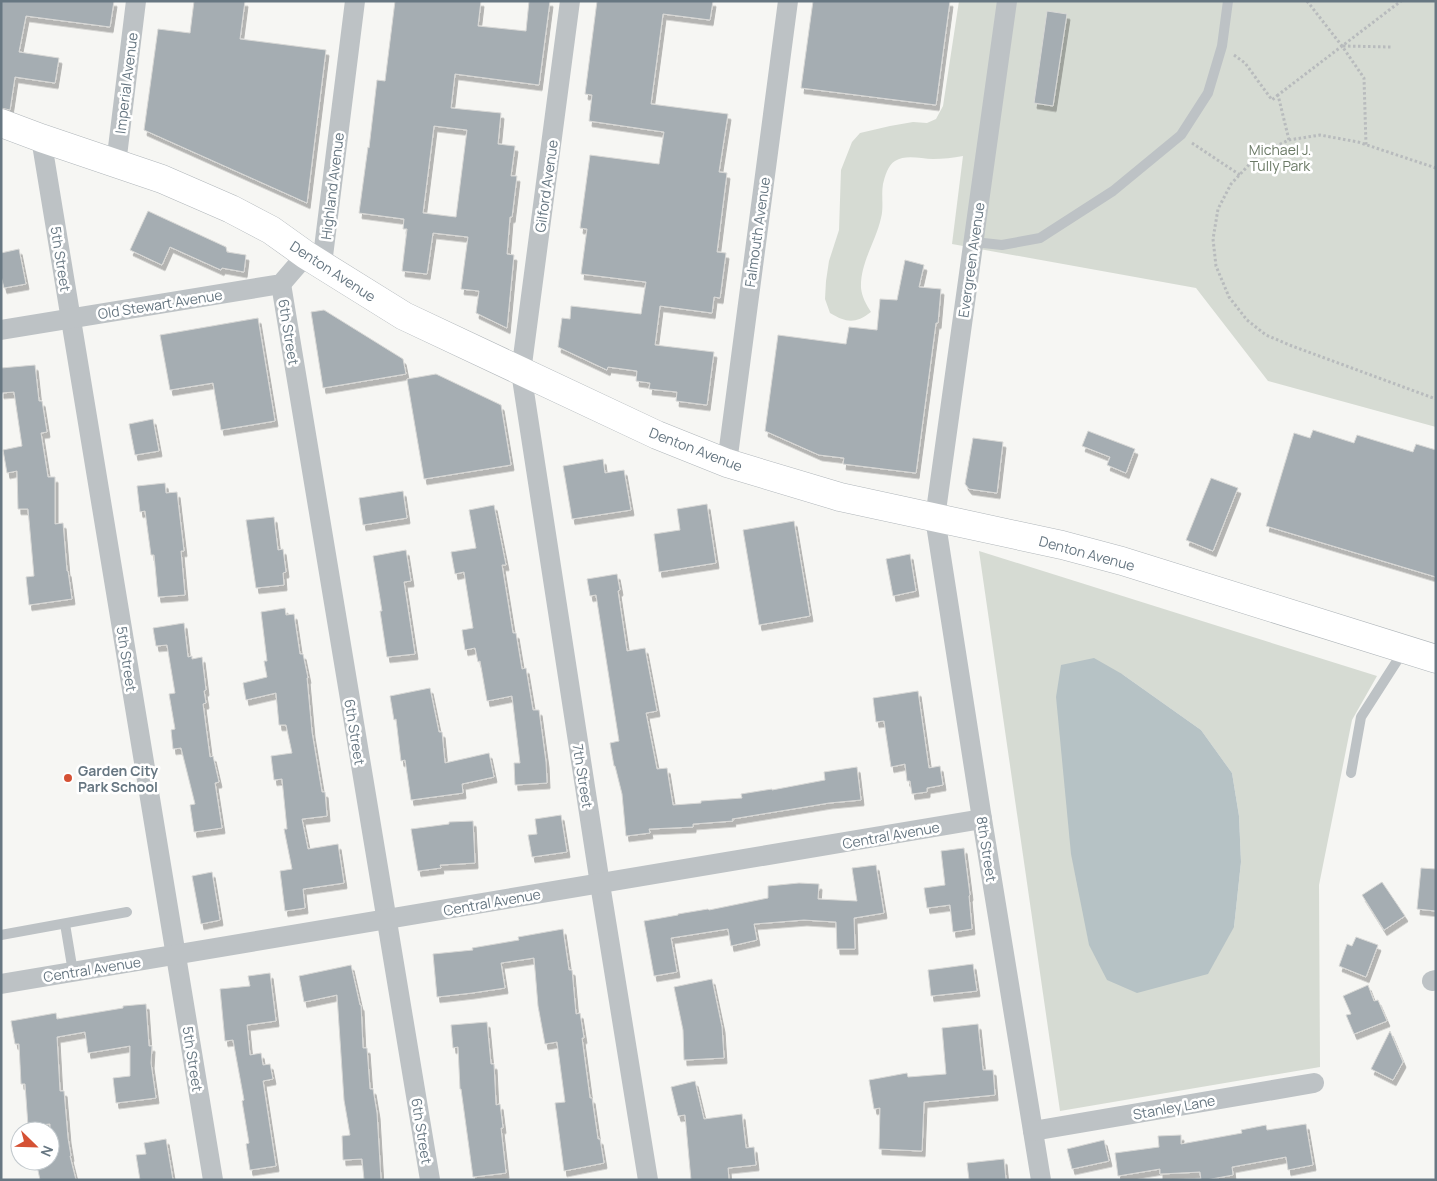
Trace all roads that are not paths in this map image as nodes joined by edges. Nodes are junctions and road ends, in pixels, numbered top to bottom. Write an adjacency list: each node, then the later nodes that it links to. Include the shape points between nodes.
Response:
1 (136, 1): 9 (street, Imperial Avenue)
2 (355, 1): 11 (street, Highland Avenue, via 342,108)
3 (570, 1): 15 (street, Gilford Avenue)
4 (788, 1): 16 (street, Falmouth Avenue)
5 (1007, 1): 10 (street, Evergreen Avenue)
6 (1228, 1): 10 (lane, via 1222,46 1208,93 1181,135 1113,191 1040,238 1002,245)
7 (1, 123): 8 (main road, Denton Avenue)
8 (41, 138): 9 (main road, Denton Avenue); 13 (street, 5th Street)
9 (116, 164): 11 (main road, Denton Avenue, via 162,179 231,209 271,230)
10 (974, 242): 17 (street, Evergreen Avenue)
11 (314, 260): 12 (street); 15 (main road, Denton Avenue, via 404,316)
12 (281, 284): 13 (street, Old Stewart Avenue); 24 (street, 6th Street)
13 (71, 319): 14 (street, Old Stewart Avenue); 27 (street, 5th Street)
14 (1, 330)
15 (521, 372): 16 (main road, Denton Avenue, via 656,435); 22 (street, 7th Street)
16 (727, 462): 17 (main road, Denton Avenue, via 840,497)
17 (935, 518): 18 (main road, Denton Avenue, via 1122,561); 21 (street, 8th Street)
18 (1404, 649): 19 (main road, Denton Avenue); 20 (lane, via 1360,717)
19 (1436, 659)
20 (1351, 773)
21 (982, 819): 22 (street, Central Avenue); 31 (street, 8th Street)
22 (600, 884): 24 (street, Central Avenue); 34 (street, 7th Street)
23 (127, 912): 25 (lane)
24 (386, 920): 27 (street, Central Avenue); 33 (street, 6th Street)
25 (65, 924): 26 (lane); 28 (lane)
26 (1, 935)
27 (176, 955): 28 (street, Central Avenue); 32 (street, 5th Street)
28 (73, 972): 29 (street, Central Avenue)
29 (1, 984)
30 (1314, 1083): 31 (street, Stanley Lane)
31 (1033, 1131): 35 (street, 8th Street)
32 (213, 1180)
33 (430, 1180)
34 (648, 1180)
35 (1041, 1180)

